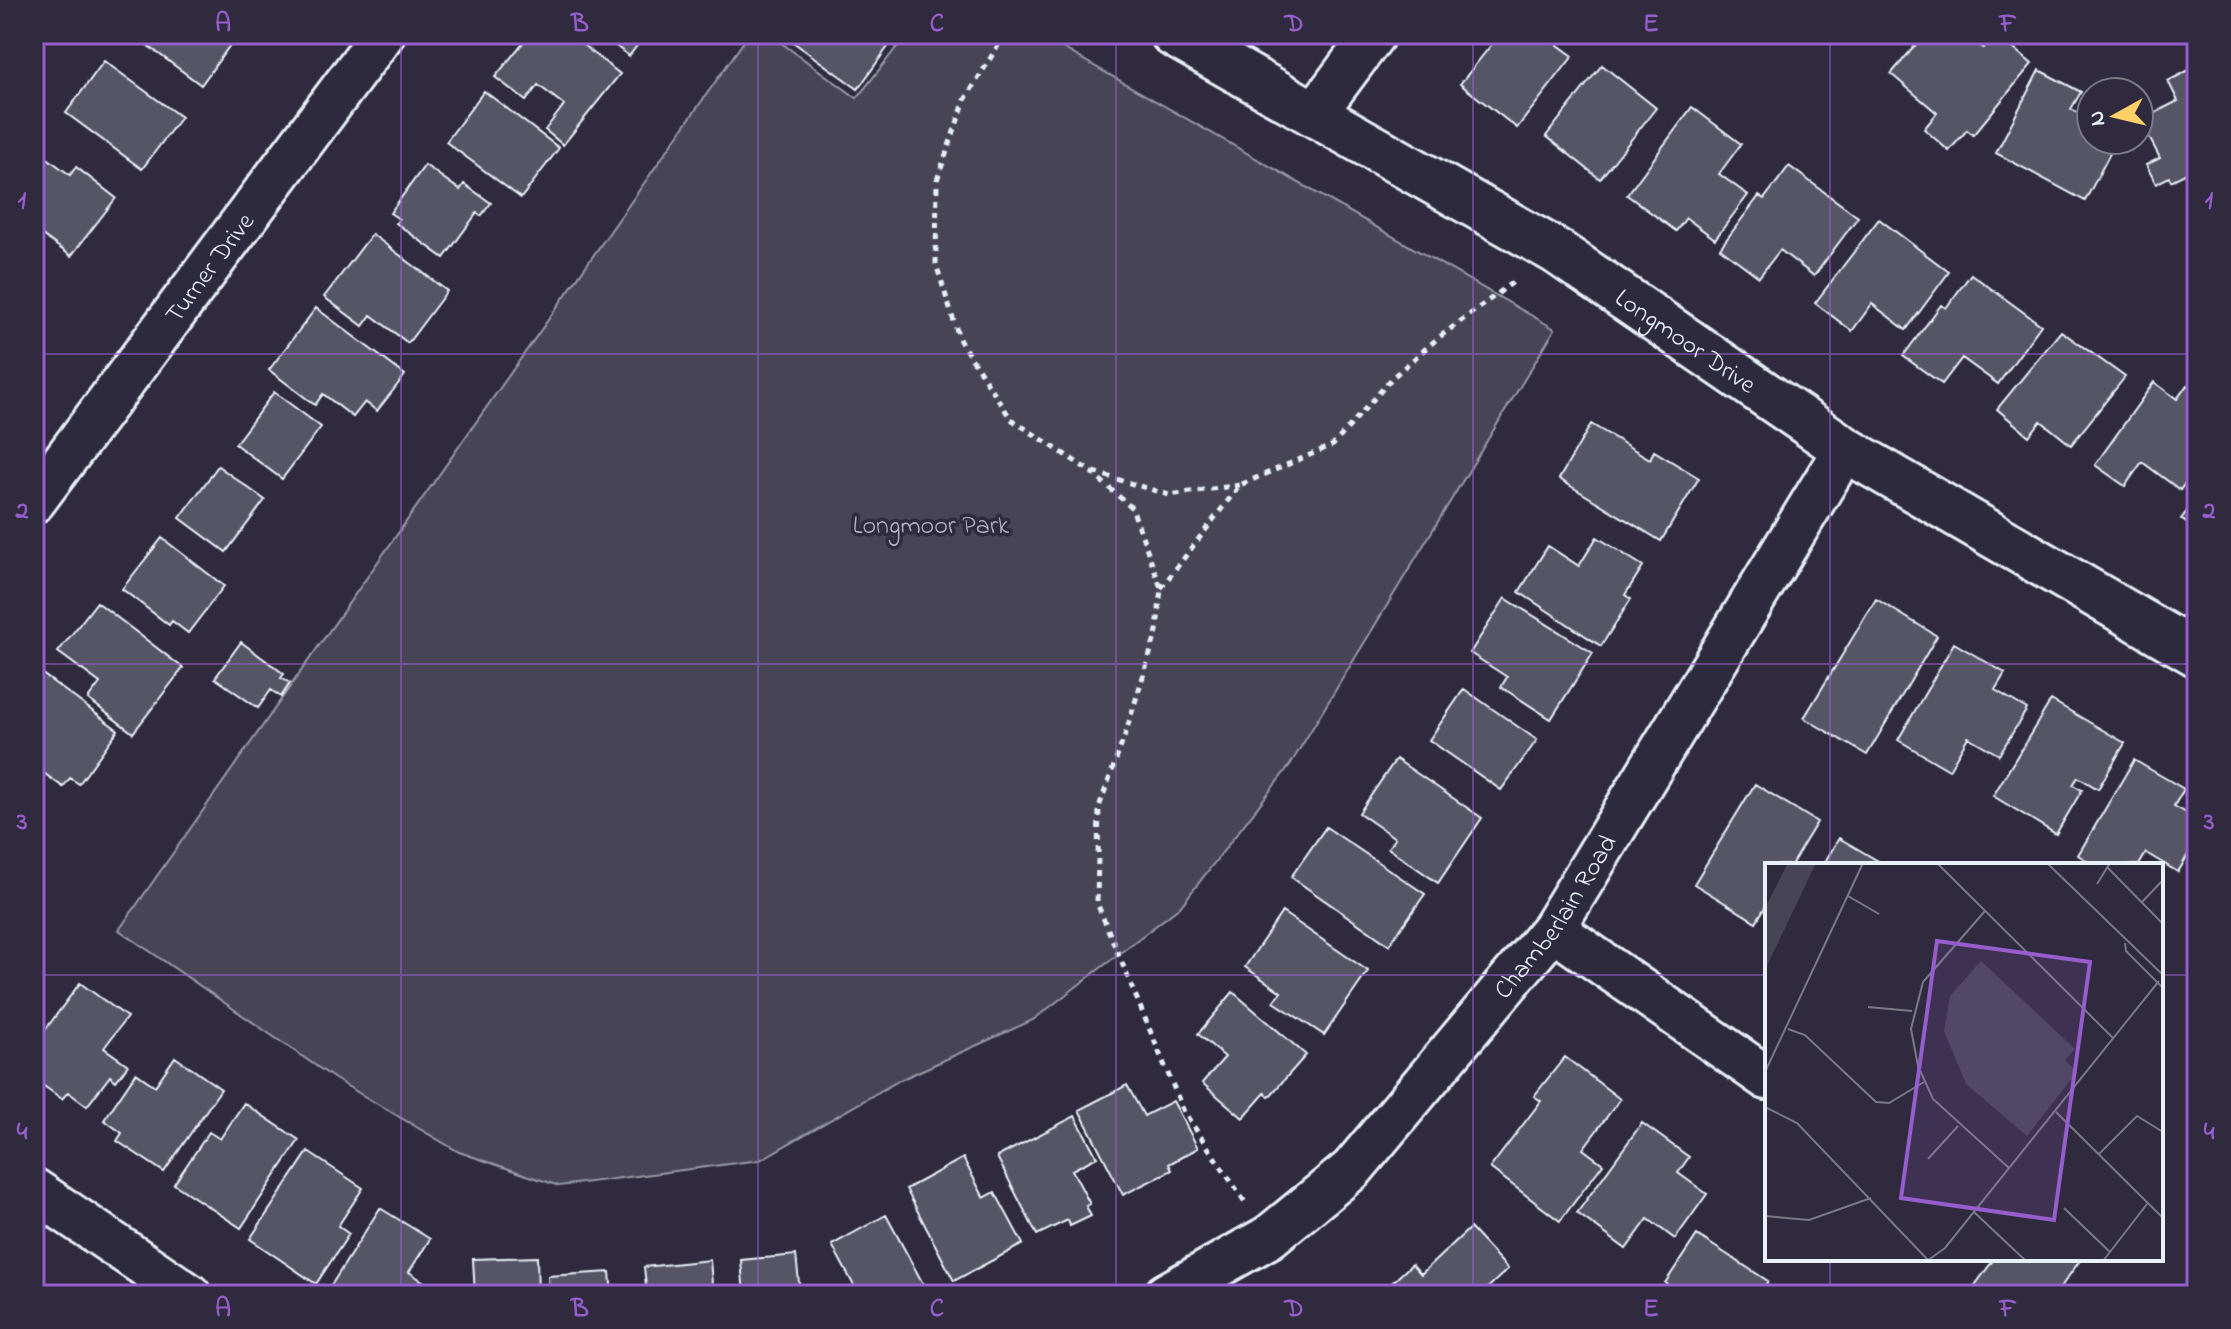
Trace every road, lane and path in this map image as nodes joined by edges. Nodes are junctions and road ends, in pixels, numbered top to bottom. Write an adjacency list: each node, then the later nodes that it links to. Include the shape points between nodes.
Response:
1 (383, 34): 10 (street, Turner Drive)
2 (1005, 34): 8 (path, via 965,100 937,180 936,264 960,341 1011,419)
3 (1173, 34): 5 (street, Longmoor Drive)
4 (1374, 34): 5 (street)
5 (1315, 113): 6 (street, Longmoor Drive)
6 (1556, 251): 7 (street, Longmoor Drive); 9 (path, via 1438,338 1333,445)
7 (1845, 449): 12 (street, Longmoor Drive); 13 (street, Chamberlain Road)
8 (1090, 471): 9 (path, via 1169,495); 11 (path, via 1132,508)
9 (1240, 485): 11 (path)
10 (34, 501)
11 (1161, 588): 16 (path, via 1157,631 1099,807 1097,903 1184,1112)
12 (2197, 654)
13 (1553, 929): 14 (street); 16 (street, Chamberlain Road, via 1352,1169)
14 (1765, 1077)
15 (34, 1190): 18 (street)
16 (1269, 1237): 17 (street, Chamberlain Road)
17 (1226, 1282): 19 (street, Chamberlain Road)
18 (189, 1295)
19 (1166, 1295)

